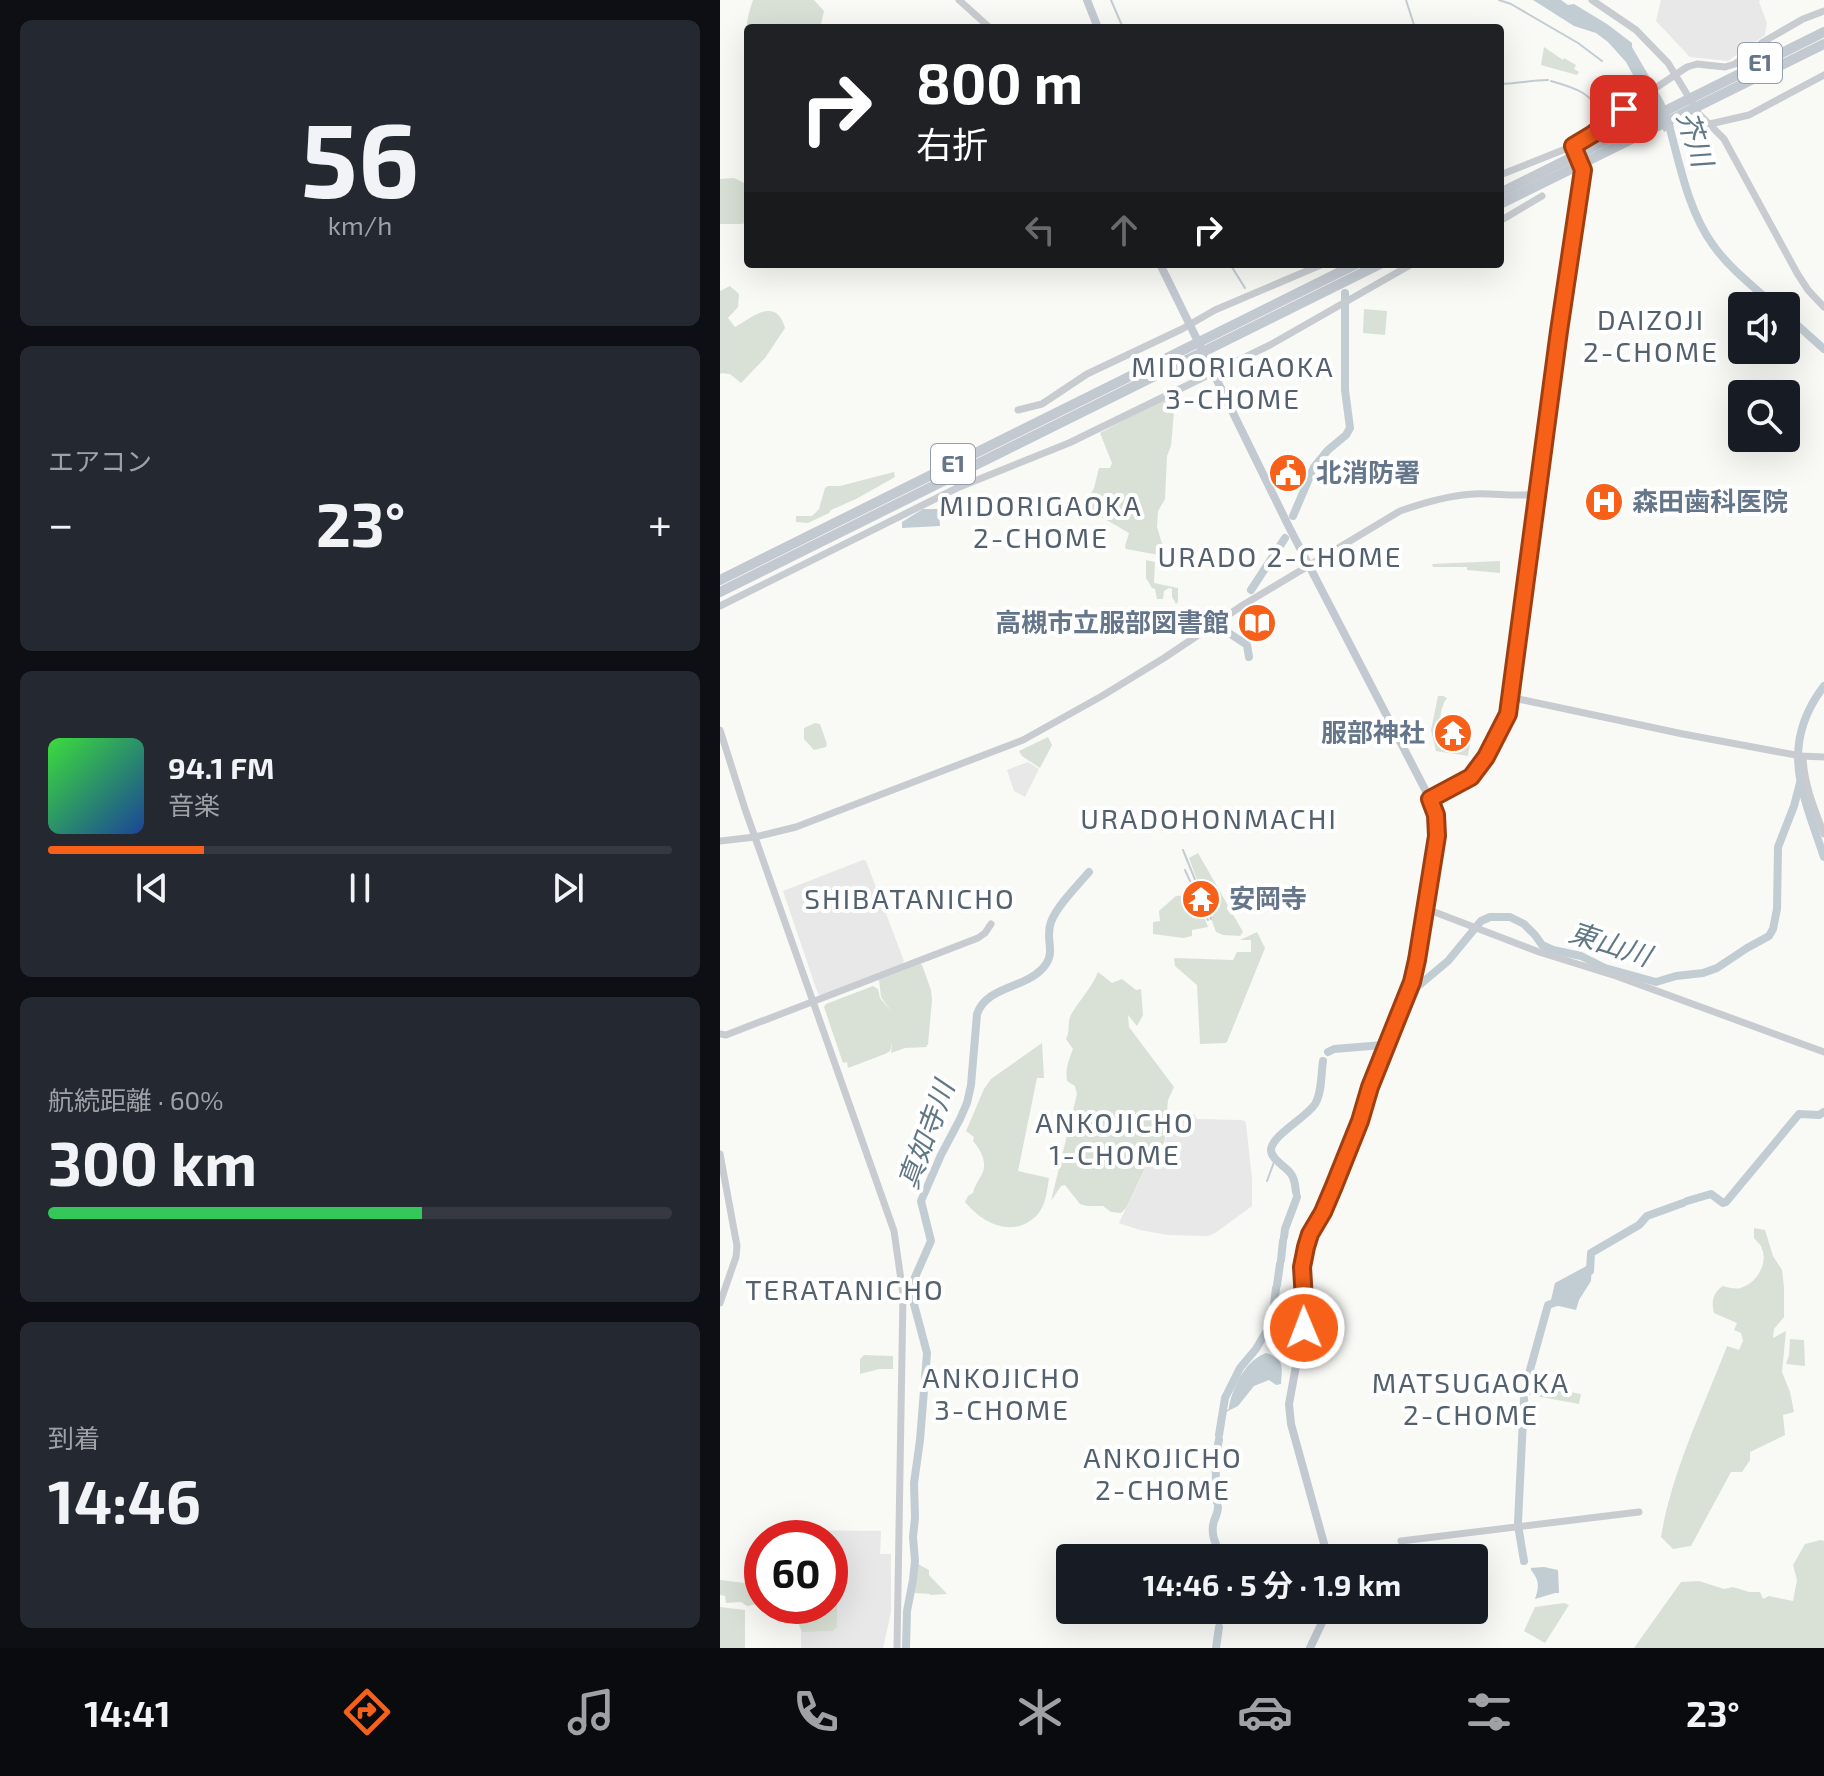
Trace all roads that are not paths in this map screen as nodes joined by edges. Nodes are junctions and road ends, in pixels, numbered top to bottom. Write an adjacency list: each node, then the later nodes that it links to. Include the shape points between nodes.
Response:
1 (959, 0): 5 (street)
2 (1087, 0): 6 (main road)
3 (1592, 0): 9 (street, via 1643,36)
4 (1824, 11): 9 (street, via 1763,42 1735,64 1697,64)
5 (986, 24)
6 (1096, 24)
7 (1824, 32): 11 (highway, E1)
8 (1824, 44): 11 (highway, E1)
9 (1676, 74): 12 (street); 13 (street)
10 (1824, 75): 12 (street, via 1749,115)
11 (1699, 99): 15 (highway, E1)
12 (1710, 124): 25 (street, via 1730,149 1797,273)
13 (1573, 146): 14 (street); 31 (street, via 1583,170)
14 (1504, 173)
15 (1513, 192): 16 (highway, E1); 18 (highway, E1)
16 (1504, 193)
17 (1542, 196): 19 (street)
18 (1504, 200)
19 (1504, 219)
20 (1162, 268): 26 (main road)
21 (1314, 268): 26 (street)
22 (1349, 268): 27 (highway, E1)
23 (1371, 268): 27 (highway, E1)
24 (1405, 268): 29 (street)
25 (1824, 307)
26 (1188, 324): 29 (main road); 30 (street, via 1087,374 1042,404)
27 (1211, 342): 28 (highway, E1)
28 (1189, 353): 33 (highway, E1); 34 (highway, E1)
29 (1212, 372): 32 (main road); 35 (street, via 1069,443 957,488)
30 (1018, 410)
31 (1537, 494): 32 (street, via 1472,494 1423,503); 36 (street)
32 (1309, 565): 40 (main road); 42 (street, via 1023,740 796,827)
33 (720, 580)
34 (720, 592)
35 (720, 606)
36 (1509, 697): 38 (street); 40 (street, via 1507,720 1477,771)
37 (720, 730): 42 (street)
38 (1799, 756): 39 (street); 41 (street)
39 (1824, 757)
40 (1430, 799): 44 (main road, via 1437,836)
41 (1824, 834)
42 (755, 837): 43 (street); 46 (street)
43 (720, 841)
44 (1424, 908): 48 (street); 53 (main road, via 1412,982 1303,1257 1305,1317 1289,1404)
45 (991, 924): 46 (street, via 978,938)
46 (814, 1002): 47 (street); 55 (street, via 898,1253 903,1294)
47 (720, 1034)
48 (1824, 1052)
49 (720, 1154): 50 (street, via 737,1246)
50 (720, 1303)
51 (1639, 1512): 52 (street)
52 (1401, 1541)
53 (1324, 1544)
54 (1321, 1624): 56 (main road)
55 (897, 1648)
56 (1310, 1648)

